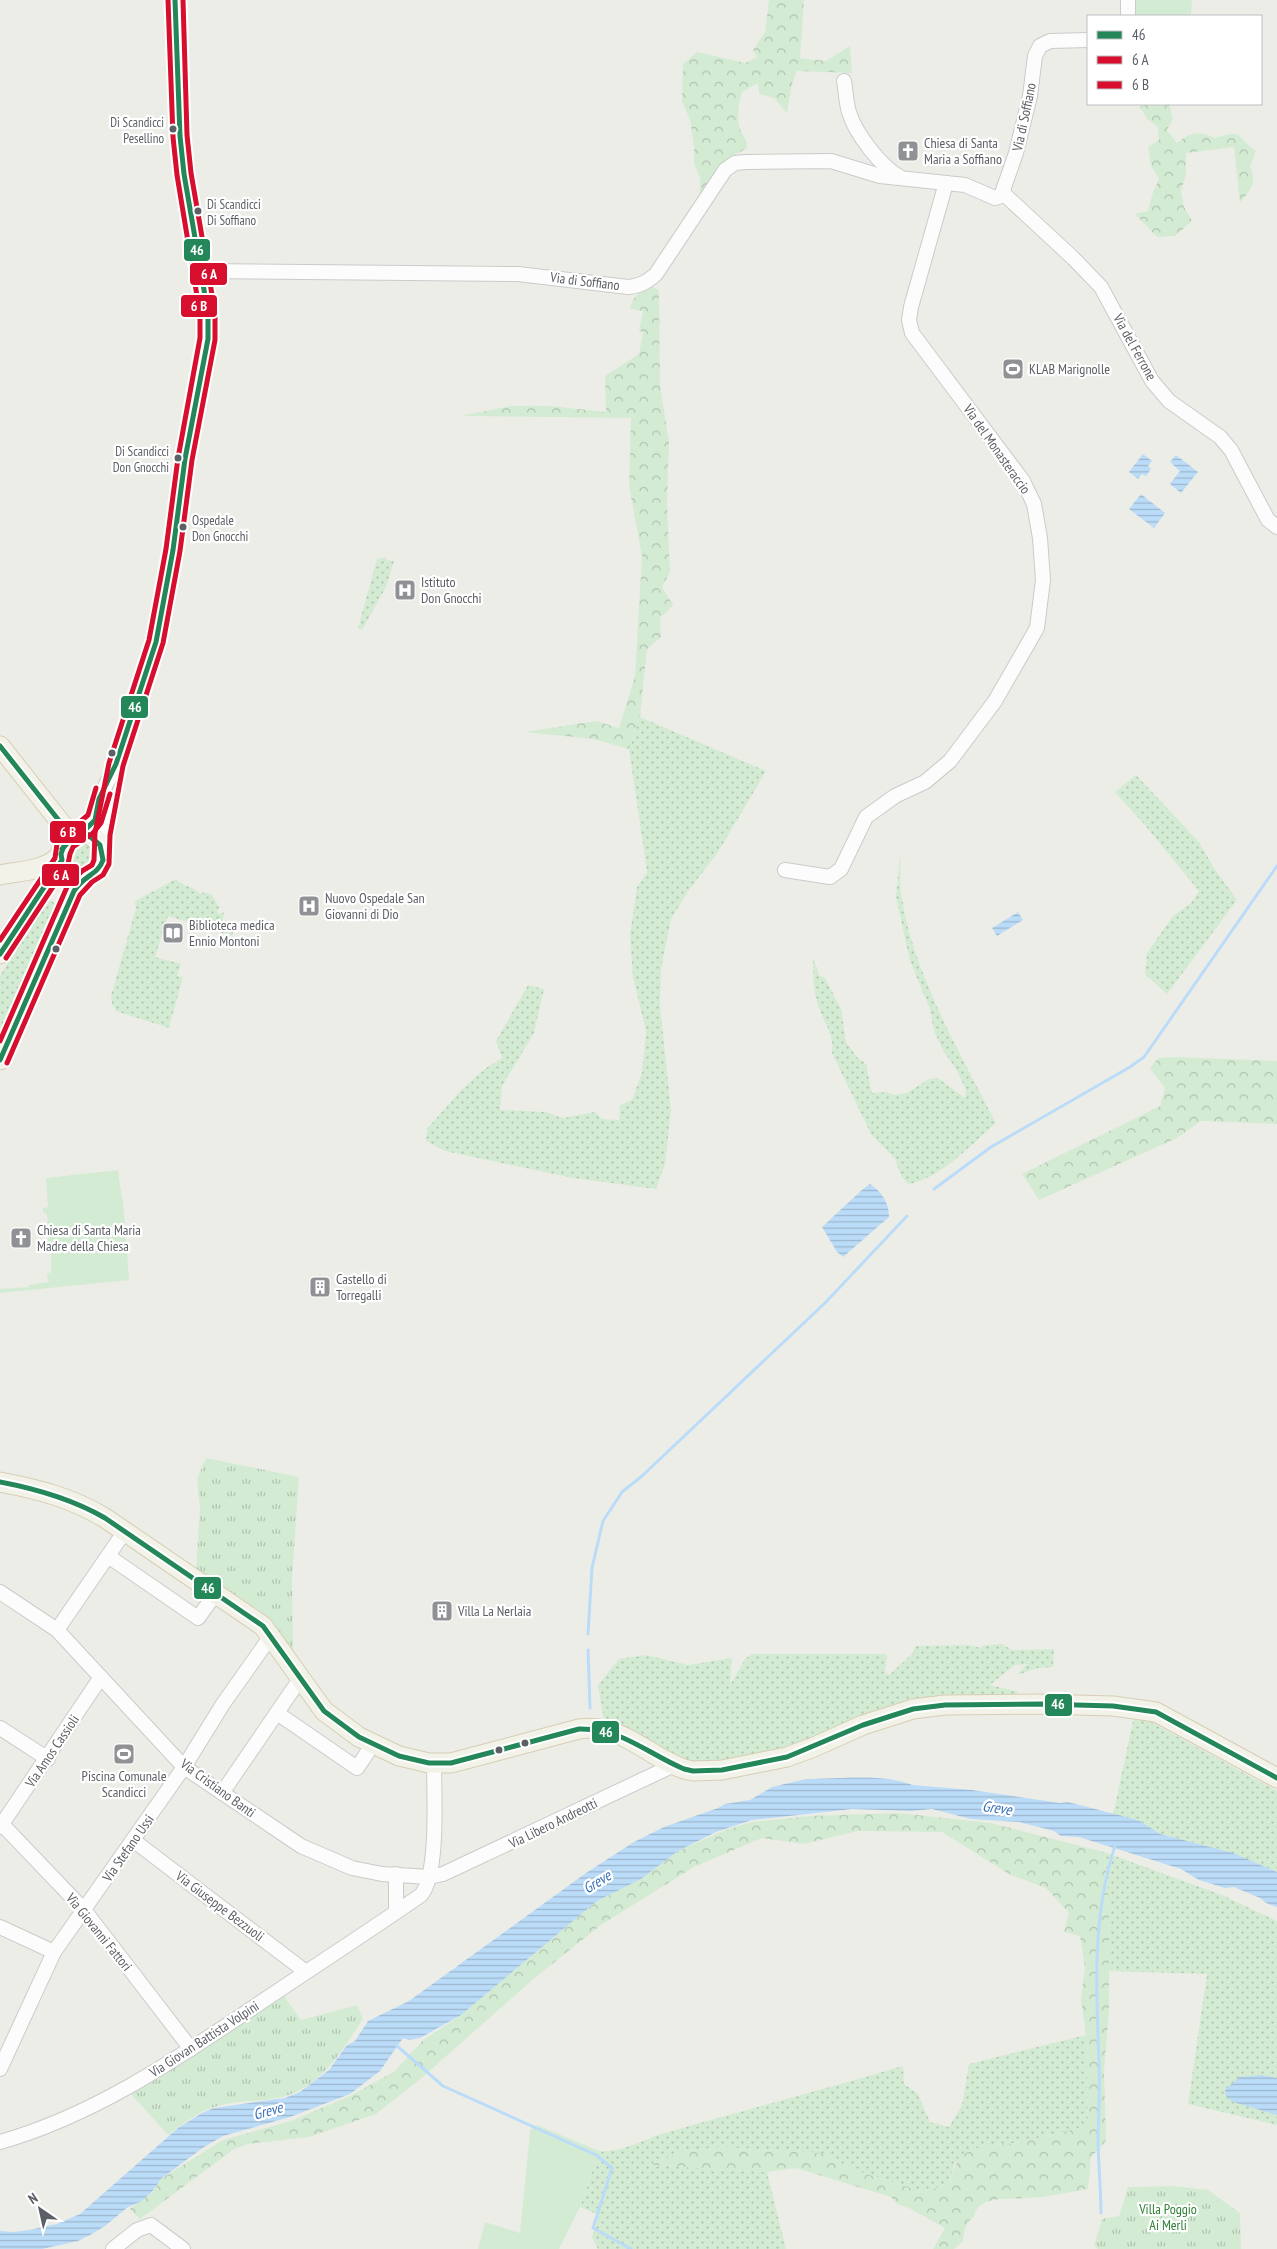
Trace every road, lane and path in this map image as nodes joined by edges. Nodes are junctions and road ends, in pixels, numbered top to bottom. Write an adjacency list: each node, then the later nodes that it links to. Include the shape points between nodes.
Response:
1 (175, 0): 9 (street, via 180,136)
2 (1128, 0): 3 (street)
3 (1128, 15)
4 (1087, 40): 8 (street, Via di Soffiano, via 1050,41 1040,46 1034,56 1030,96)
5 (844, 81): 6 (street, via 849,113 870,148 887,169)
6 (905, 180): 7 (street, Via di Soffiano); 9 (street, Via di Soffiano, via 831,162 735,163 725,170 656,274 644,284 628,286 518,274)
7 (946, 183): 8 (street, Via di Soffiano, via 965,185 996,198); 16 (street, Via del Monasteraccio, via 909,320 912,333 1023,482 1034,504 1043,580 1037,628 995,701 950,761 925,782 895,796 866,818 841,869 830,877)
8 (1004, 194): 10 (street, Via del Ferrone, via 1101,287 1152,381 1169,401 1220,437 1231,450 1268,520)
9 (200, 271): 12 (street, via 208,317 208,339 185,458 173,550 156,642)
10 (1277, 527)
11 (0, 746): 13 (main road)
12 (116, 764): 13 (street, via 99,799 95,820); 14 (street)
13 (74, 836): 14 (main road, via 91,836); 15 (main road, via 65,843)
14 (102, 849): 18 (main road, via 100,866)
15 (62, 857): 17 (main road, via 43,866); 18 (main road, via 71,873); 19 (main road)
16 (785, 870)
17 (0, 875)
18 (87, 876): 20 (main road, via 74,891)
19 (0, 954)
20 (0, 1060)
21 (0, 1482): 22 (main road, via 71,1500)
22 (125, 1531): 23 (street); 24 (main road)
23 (108, 1556): 24 (street, via 198,1618); 26 (street)
24 (216, 1594): 27 (main road, via 252,1617)
25 (1, 1596): 26 (street, Via Cristiano Banti)
26 (57, 1630): 28 (street, Via Cristiano Banti)
27 (271, 1636): 29 (main road); 36 (street, Via Stefano Ussi)
28 (101, 1677): 33 (street, Via Amos Cassioli); 36 (street, Via Cristiano Banti)
29 (300, 1679): 30 (street); 32 (main road, via 333,1719)
30 (277, 1714): 32 (street, via 357,1768); 38 (street)
31 (0, 1728): 33 (street)
32 (373, 1744): 34 (main road, via 408,1760)
33 (48, 1759): 39 (street, Via Amos Cassioli)
34 (434, 1763): 35 (main road, via 451,1763 579,1729 596,1728 620,1734); 42 (street, via 434,1831)
35 (674, 1765): 37 (main road, via 706,1771 768,1761 801,1753 875,1720 929,1707 1071,1704 1156,1712); 42 (street, Via Libero Andreotti, via 475,1861)
36 (184, 1767): 38 (street, Via Cristiano Banti); 40 (street, Via Stefano Ussi)
37 (1277, 1778)
38 (222, 1794): 41 (street, Via Cristiano Banti, via 306,1849 352,1868)
39 (1, 1824): 43 (street, Via Giovanni Fattori)
40 (133, 1840): 43 (street, Via Stefano Ussi); 47 (street, Via Giuseppe Bezzuoli)
41 (396, 1874): 42 (street, Via Cristiano Banti); 44 (street)
42 (429, 1877): 44 (street, Via Giovan Battista Volpini, via 421,1895)
43 (85, 1911): 46 (street, Via Stefano Ussi); 48 (street, Via Giovanni Fattori)
44 (396, 1911): 47 (street, Via Giovan Battista Volpini)
45 (0, 1927): 46 (street)
46 (54, 1952): 49 (street, Via Stefano Ussi)
47 (306, 1972): 48 (street, Via Giovan Battista Volpini)
48 (190, 2049): 50 (street, Via Giovan Battista Volpini, via 107,2099 72,2116)
49 (0, 2067)
50 (0, 2142)
51 (113, 2249): 52 (street, via 146,2226 157,2228)
52 (184, 2249)

